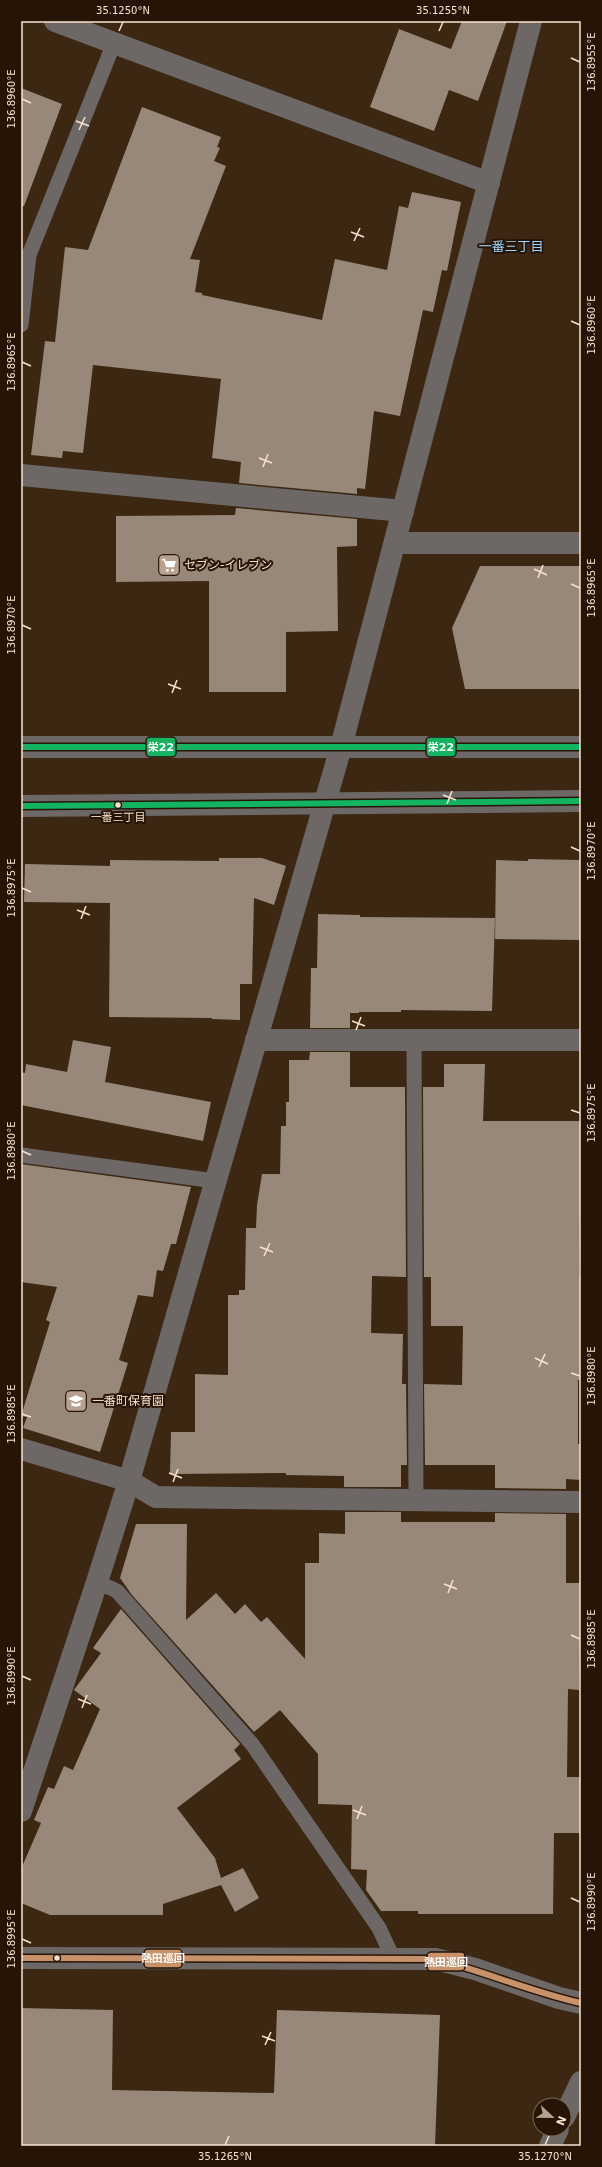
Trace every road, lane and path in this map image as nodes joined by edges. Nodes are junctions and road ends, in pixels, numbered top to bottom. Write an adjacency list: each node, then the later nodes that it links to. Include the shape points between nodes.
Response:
1 (55, 21): 3 (street)
2 (531, 21): 4 (street)
3 (114, 43): 4 (street); 5 (lane)
4 (488, 183): 8 (street)
5 (25, 254): 6 (lane)
6 (21, 325)
7 (21, 475): 8 (street)
8 (403, 511): 9 (street)
9 (394, 543): 10 (street); 12 (street)
10 (581, 543)
11 (21, 746): 12 (street)
12 (341, 747): 13 (street); 15 (street)
13 (581, 747)
14 (581, 801): 15 (street)
15 (324, 805): 16 (street); 17 (street)
16 (21, 806)
17 (256, 1040): 18 (street); 21 (street)
18 (414, 1040): 19 (street); 24 (lane)
19 (581, 1040)
20 (21, 1156): 21 (lane)
21 (215, 1181): 23 (street)
22 (21, 1449): 23 (street)
23 (129, 1481): 24 (street, via 156,1497); 26 (street)
24 (416, 1499): 25 (street)
25 (581, 1502)
26 (97, 1582): 27 (street); 29 (lane, via 117,1591 252,1744 379,1928)
27 (21, 1811)
28 (21, 1958): 29 (street)
29 (393, 1958): 30 (street, via 434,1959 455,1964)
30 (581, 2003)
31 (581, 2082): 32 (street)
32 (572, 2101)

